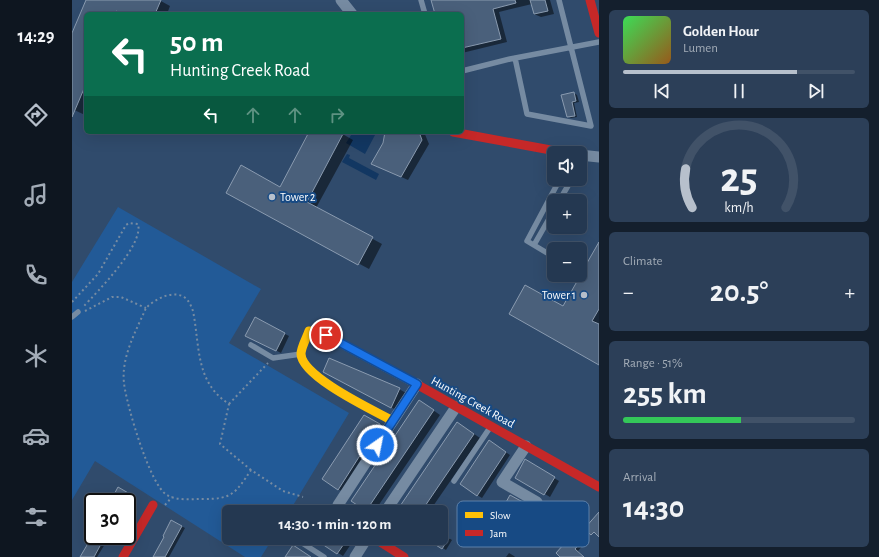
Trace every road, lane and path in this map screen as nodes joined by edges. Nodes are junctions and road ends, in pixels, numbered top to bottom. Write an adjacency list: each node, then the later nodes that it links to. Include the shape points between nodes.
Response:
1 (341, 0): 5 (street)
2 (421, 0): 6 (lane)
3 (559, 0): 9 (lane)
4 (590, 0): 7 (street)
5 (350, 12)
6 (424, 12)
7 (599, 33)
8 (599, 42): 9 (lane)
9 (570, 48): 10 (lane); 10 (lane, via 591,126 527,114)
10 (515, 58): 11 (lane)
11 (464, 71)
12 (464, 134): 13 (street)
13 (547, 150)
14 (587, 156): 15 (street)
15 (599, 157)
16 (556, 186): 18 (lane, via 527,241)
17 (547, 222): 18 (lane)
18 (534, 245): 19 (lane)
19 (547, 253)
20 (72, 302): 22 (path, via 98,274 126,225 138,224 136,240 126,256)
21 (146, 308): 22 (path, via 121,297 112,297 84,312); 28 (path, via 166,295 185,298 193,311 204,378 217,397); 33 (path, via 125,361 124,383 135,431 157,485 166,495 178,499 230,496 239,489)
22 (78, 312): 23 (lane)
23 (72, 317)
24 (251, 345): 26 (lane)
25 (301, 354): 26 (lane); 27 (street, Hunting Creek Road, via 309,331 326,335); 30 (street, via 305,366 318,379)
26 (273, 358): 28 (path)
27 (417, 384): 29 (street, Hunting Creek Road); 30 (street)
28 (228, 404): 33 (path, via 220,444)
29 (456, 407): 31 (street, Hunting Creek Road); 40 (street)
30 (393, 421): 39 (street)
31 (491, 426): 32 (street, Hunting Creek Road); 34 (lane)
32 (526, 446): 35 (street, Hunting Creek Road); 37 (street, via 502,482)
33 (251, 470): 36 (path, via 283,491)
34 (454, 481)
35 (599, 487)
36 (303, 497)
37 (535, 501)
38 (153, 505): 44 (street)
39 (338, 505)
40 (390, 505)
41 (305, 545): 45 (lane)
42 (363, 545): 46 (street)
43 (385, 545): 47 (street)
44 (123, 557)
45 (324, 557)
46 (355, 557)
47 (404, 557)

